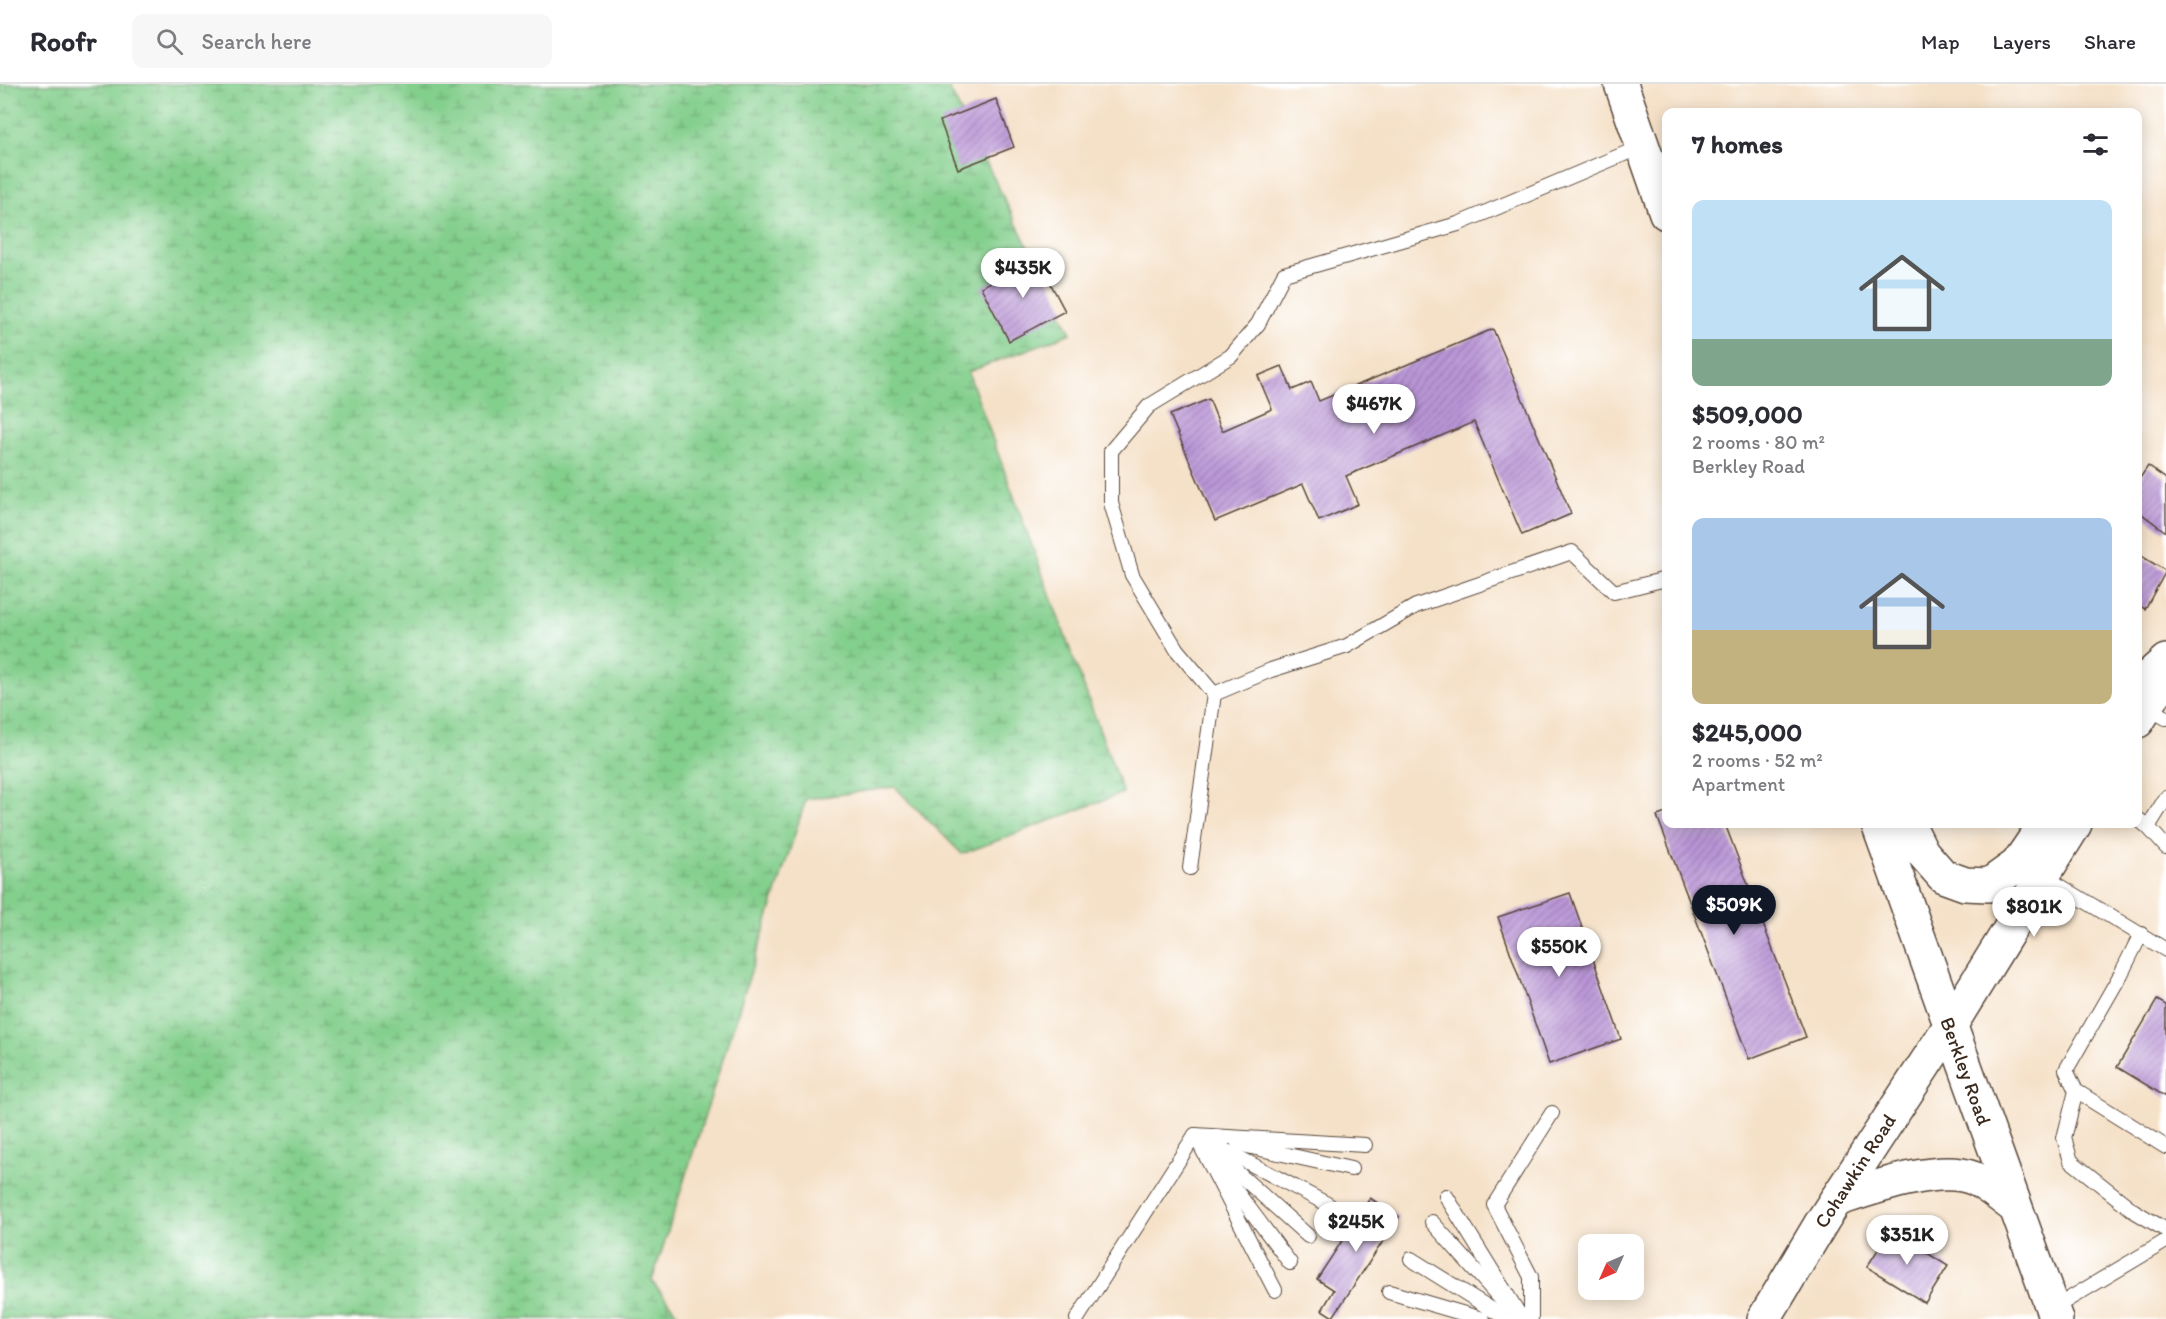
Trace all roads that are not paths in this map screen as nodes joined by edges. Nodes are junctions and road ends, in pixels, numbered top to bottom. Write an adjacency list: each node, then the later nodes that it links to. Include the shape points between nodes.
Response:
1 (1620, 84): 2 (main road)
2 (1642, 146): 3 (main road); 7 (lane, via 1458,224 1284,274 1258,324 1231,356 1149,406 1112,452 1112,503 1132,575 1177,650)
3 (1660, 176)
4 (1662, 580): 7 (lane, via 1614,592 1572,552 1416,606 1347,646 1271,670)
5 (2166, 660): 8 (main road)
6 (2166, 675): 8 (main road)
7 (1214, 694): 16 (lane)
8 (2145, 706)
9 (2166, 798): 10 (lane)
10 (2143, 823): 15 (lane)
11 (1879, 828): 20 (main road, Berkley Road)
12 (1910, 828): 17 (main road, via 1922,852 1943,876 1965,884 1989,885)
13 (2043, 828): 17 (main road)
14 (2071, 828): 17 (main road)
15 (2166, 847)
16 (1190, 868)
17 (2030, 870): 18 (lane); 20 (main road, Cohawkin Road)
18 (2141, 934): 19 (lane); 21 (lane, via 2066,1070)
19 (2166, 950)
20 (1950, 1026): 28 (main road, Cohawkin Road); 30 (main road, Berkley Road)
21 (2076, 1091): 25 (lane); 32 (lane, via 2064,1138 2071,1161)
22 (1552, 1113): 44 (lane, via 1494,1205 1531,1277)
23 (1195, 1135): 24 (lane); 26 (lane); 29 (lane); 33 (lane); 36 (lane); 37 (lane); 40 (lane)
24 (1365, 1145)
25 (2166, 1147)
26 (1351, 1169)
27 (1446, 1196): 43 (lane)
28 (1836, 1200): 30 (main road, via 1942,1173 1972,1178); 45 (main road, Cohawkin Road)
29 (1329, 1205)
30 (2015, 1207): 39 (main road, Berkley Road)
31 (1432, 1222): 43 (lane)
32 (2166, 1230)
33 (1308, 1236)
34 (2166, 1241): 39 (lane)
35 (1411, 1259): 42 (lane)
36 (1290, 1263)
37 (1275, 1290)
38 (1389, 1292): 41 (lane)
39 (2054, 1314)
40 (1077, 1319)
41 (1482, 1319)
42 (1508, 1319)
43 (1520, 1319)
44 (1531, 1319)
45 (1764, 1319)

